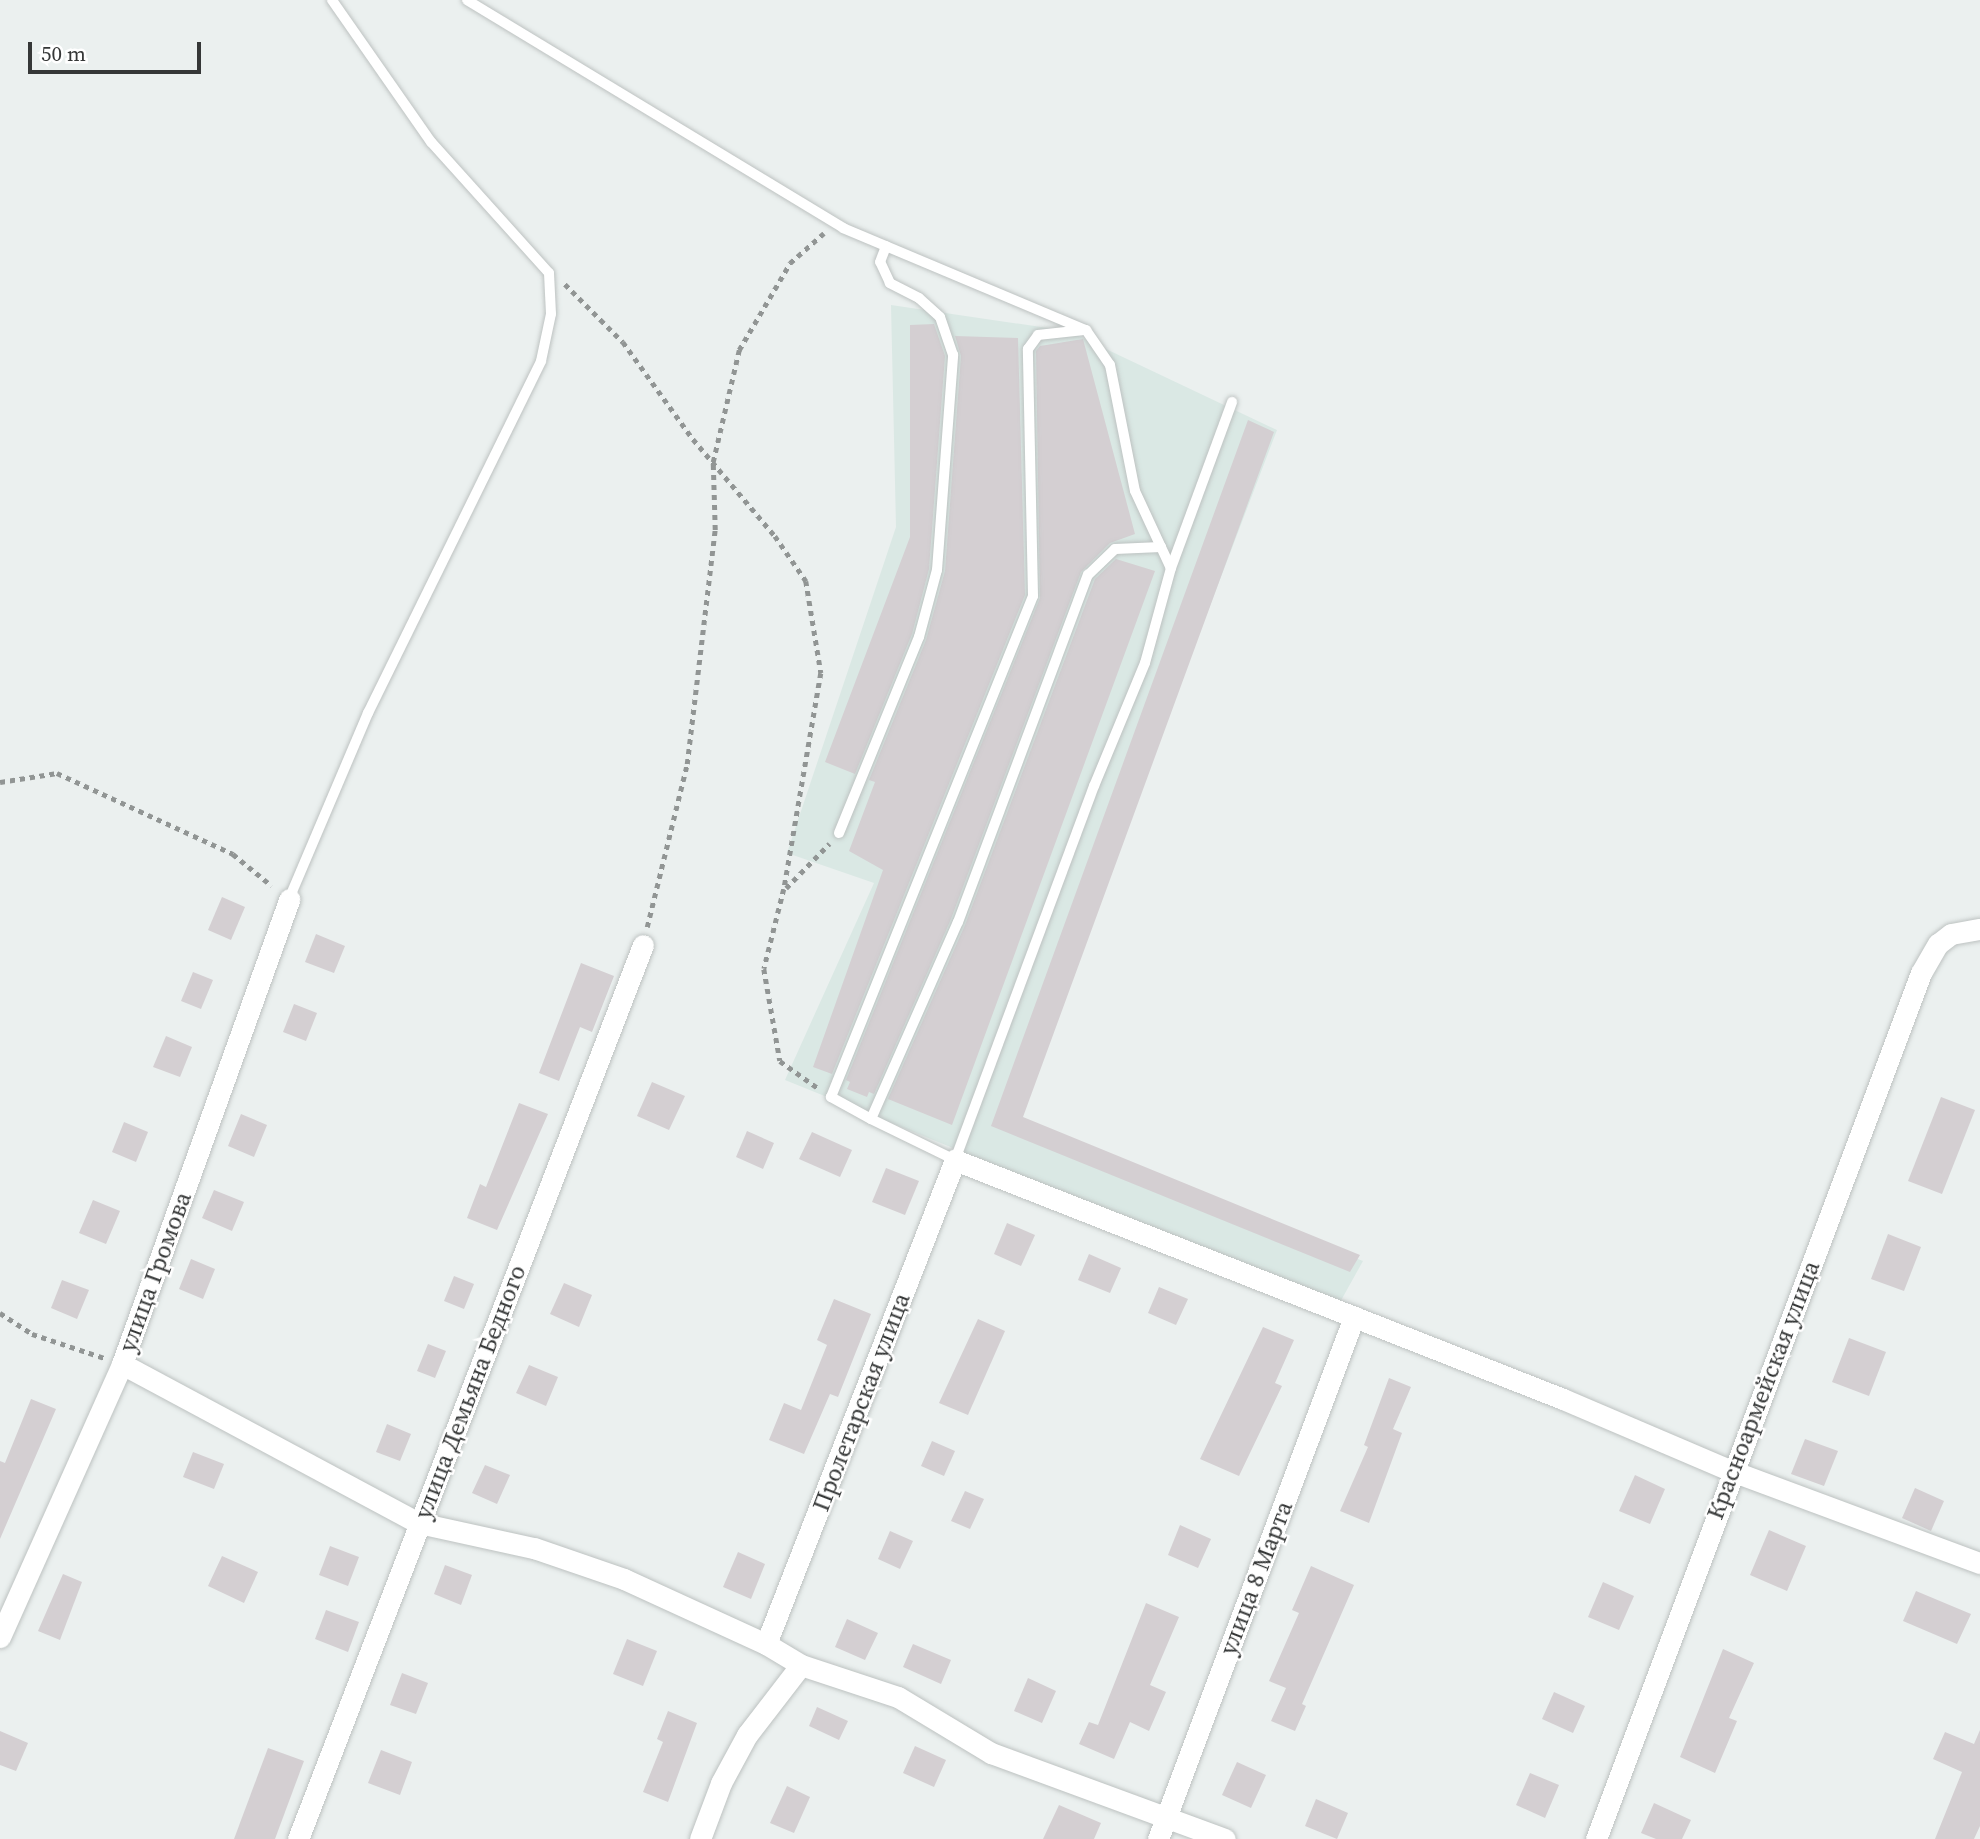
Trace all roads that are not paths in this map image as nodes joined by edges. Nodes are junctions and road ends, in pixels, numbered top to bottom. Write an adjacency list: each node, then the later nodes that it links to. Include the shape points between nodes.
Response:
1 (332, 0): 9 (lane, via 431,142 549,273 551,314 541,361 368,713)
2 (467, 0): 3 (lane, via 836,223)
3 (886, 247): 4 (lane); 8 (lane, via 880,262 890,283 919,298 940,317 953,355 937,570 919,637)
4 (1086, 330): 6 (lane, via 1110,365 1135,491); 12 (lane, via 1038,335 1028,349 1034,596 831,1097)
5 (1232, 402): 7 (lane)
6 (1161, 547): 7 (lane); 12 (lane, via 1115,549 1088,575 958,922)
7 (1171, 568): 13 (lane, via 1146,663 1089,799)
8 (839, 833)
9 (289, 899): 15 (street, улица Громова)
10 (1980, 929): 16 (street, Красноармейская улица, via 1951,934 1938,944 1921,973)
11 (643, 945): 17 (street, улица Демьяна Бедного)
12 (871, 1119): 13 (lane)
13 (956, 1160): 14 (street); 20 (street, Пролетарская улица)
14 (1354, 1317): 16 (street); 22 (street, улица 8 Марта)
15 (122, 1364): 17 (street); 19 (street, улица Громова)
16 (1732, 1471): 18 (street); 27 (street, Красноармейская улица)
17 (419, 1522): 20 (street, via 579,1562); 23 (street, улица Демьяна Бедного)
18 (1980, 1563)
19 (0, 1637)
20 (766, 1644): 21 (street)
21 (801, 1665): 22 (street, via 898,1696 991,1753); 24 (street, via 747,1735 721,1783)
22 (1167, 1816): 25 (street, улица 8 Марта); 26 (street)
23 (298, 1839)
24 (700, 1839)
25 (1158, 1839)
26 (1225, 1839)
27 (1596, 1839)

